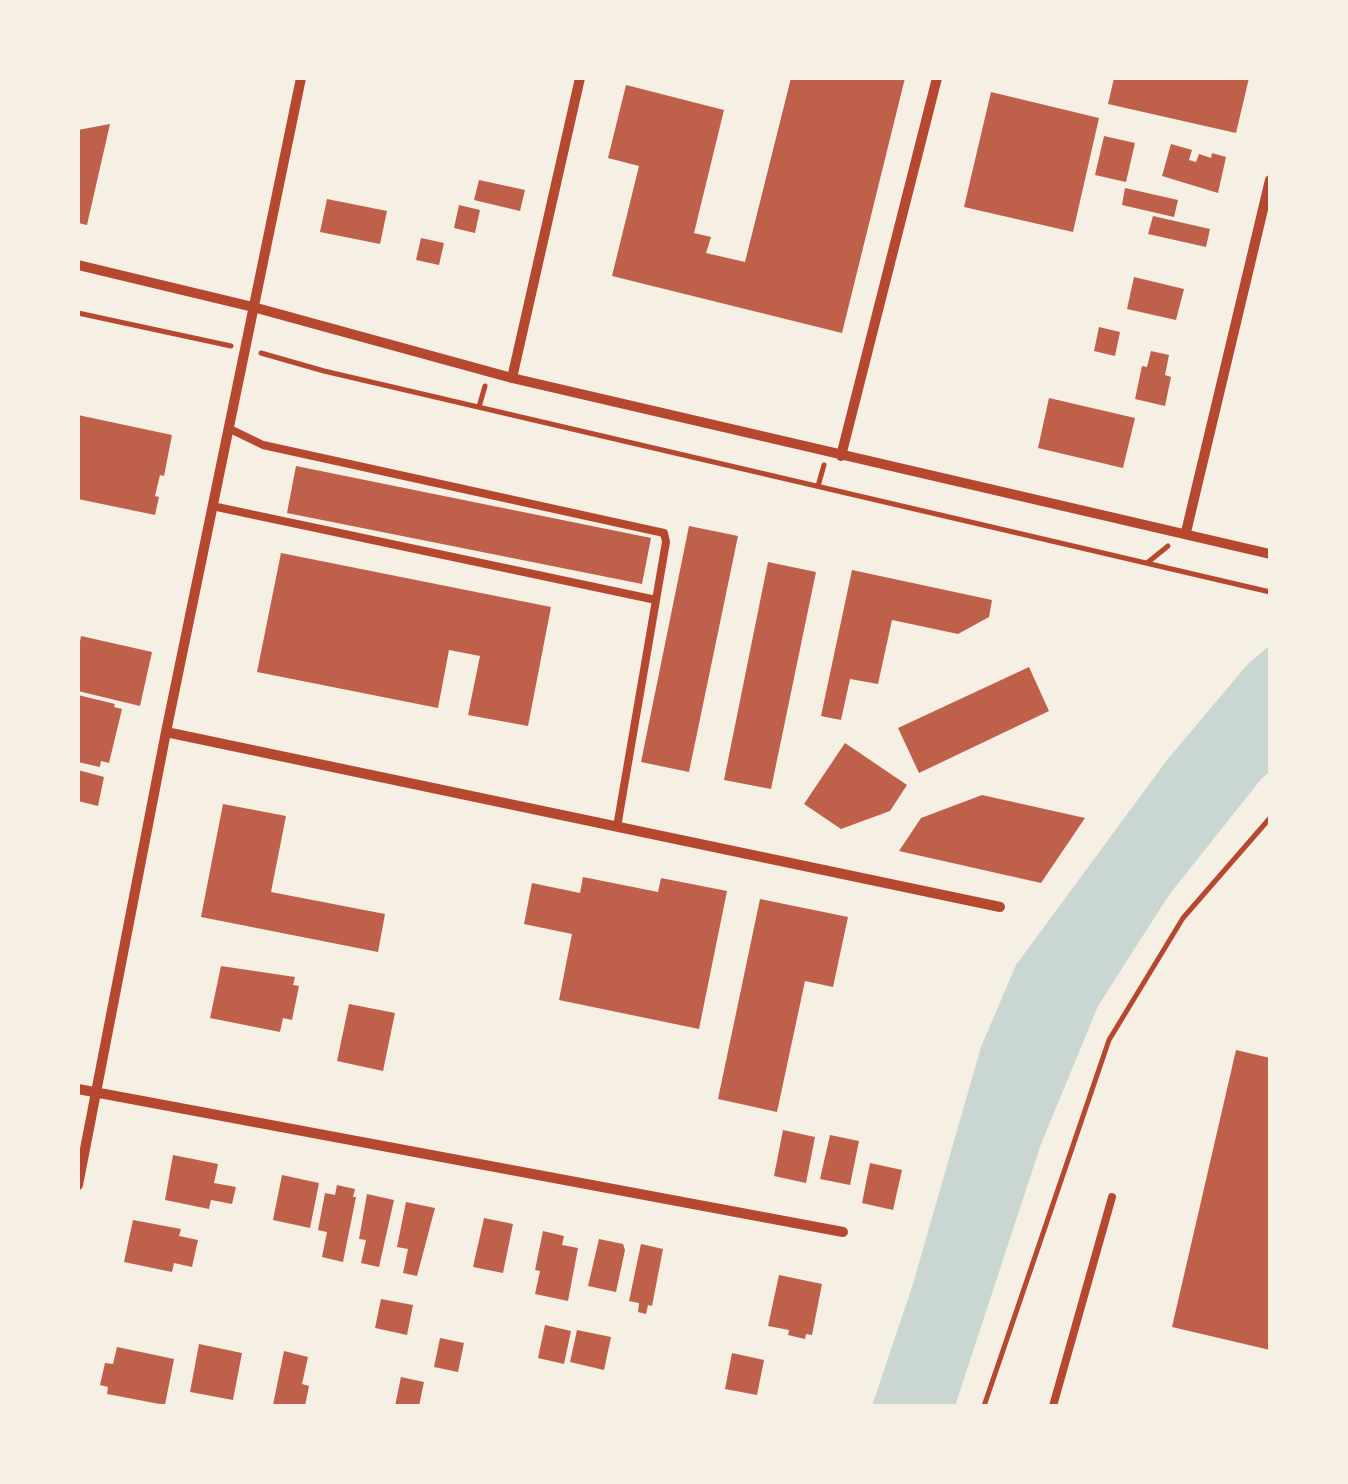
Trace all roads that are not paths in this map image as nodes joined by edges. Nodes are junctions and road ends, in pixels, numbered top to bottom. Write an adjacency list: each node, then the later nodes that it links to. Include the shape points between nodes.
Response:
1 (302, 78): 6 (street)
2 (580, 78): 7 (street)
3 (938, 78): 9 (street)
4 (1270, 180): 11 (street)
5 (78, 265): 6 (street)
6 (252, 307): 7 (street); 8 (street)
7 (512, 378): 9 (street)
8 (228, 428): 10 (street); 13 (lane, via 263,445 664,533)
9 (841, 456): 11 (street)
10 (212, 506): 13 (lane); 14 (street)
11 (1186, 532): 12 (street)
12 (1270, 554)
13 (656, 600): 15 (lane)
14 (166, 732): 15 (street); 18 (street)
15 (617, 827): 16 (street)
16 (1000, 907)
17 (78, 1089): 18 (street)
18 (98, 1093): 19 (street); 21 (street)
19 (78, 1186)
20 (1112, 1198): 22 (lane)
21 (843, 1232)
22 (1053, 1406)

